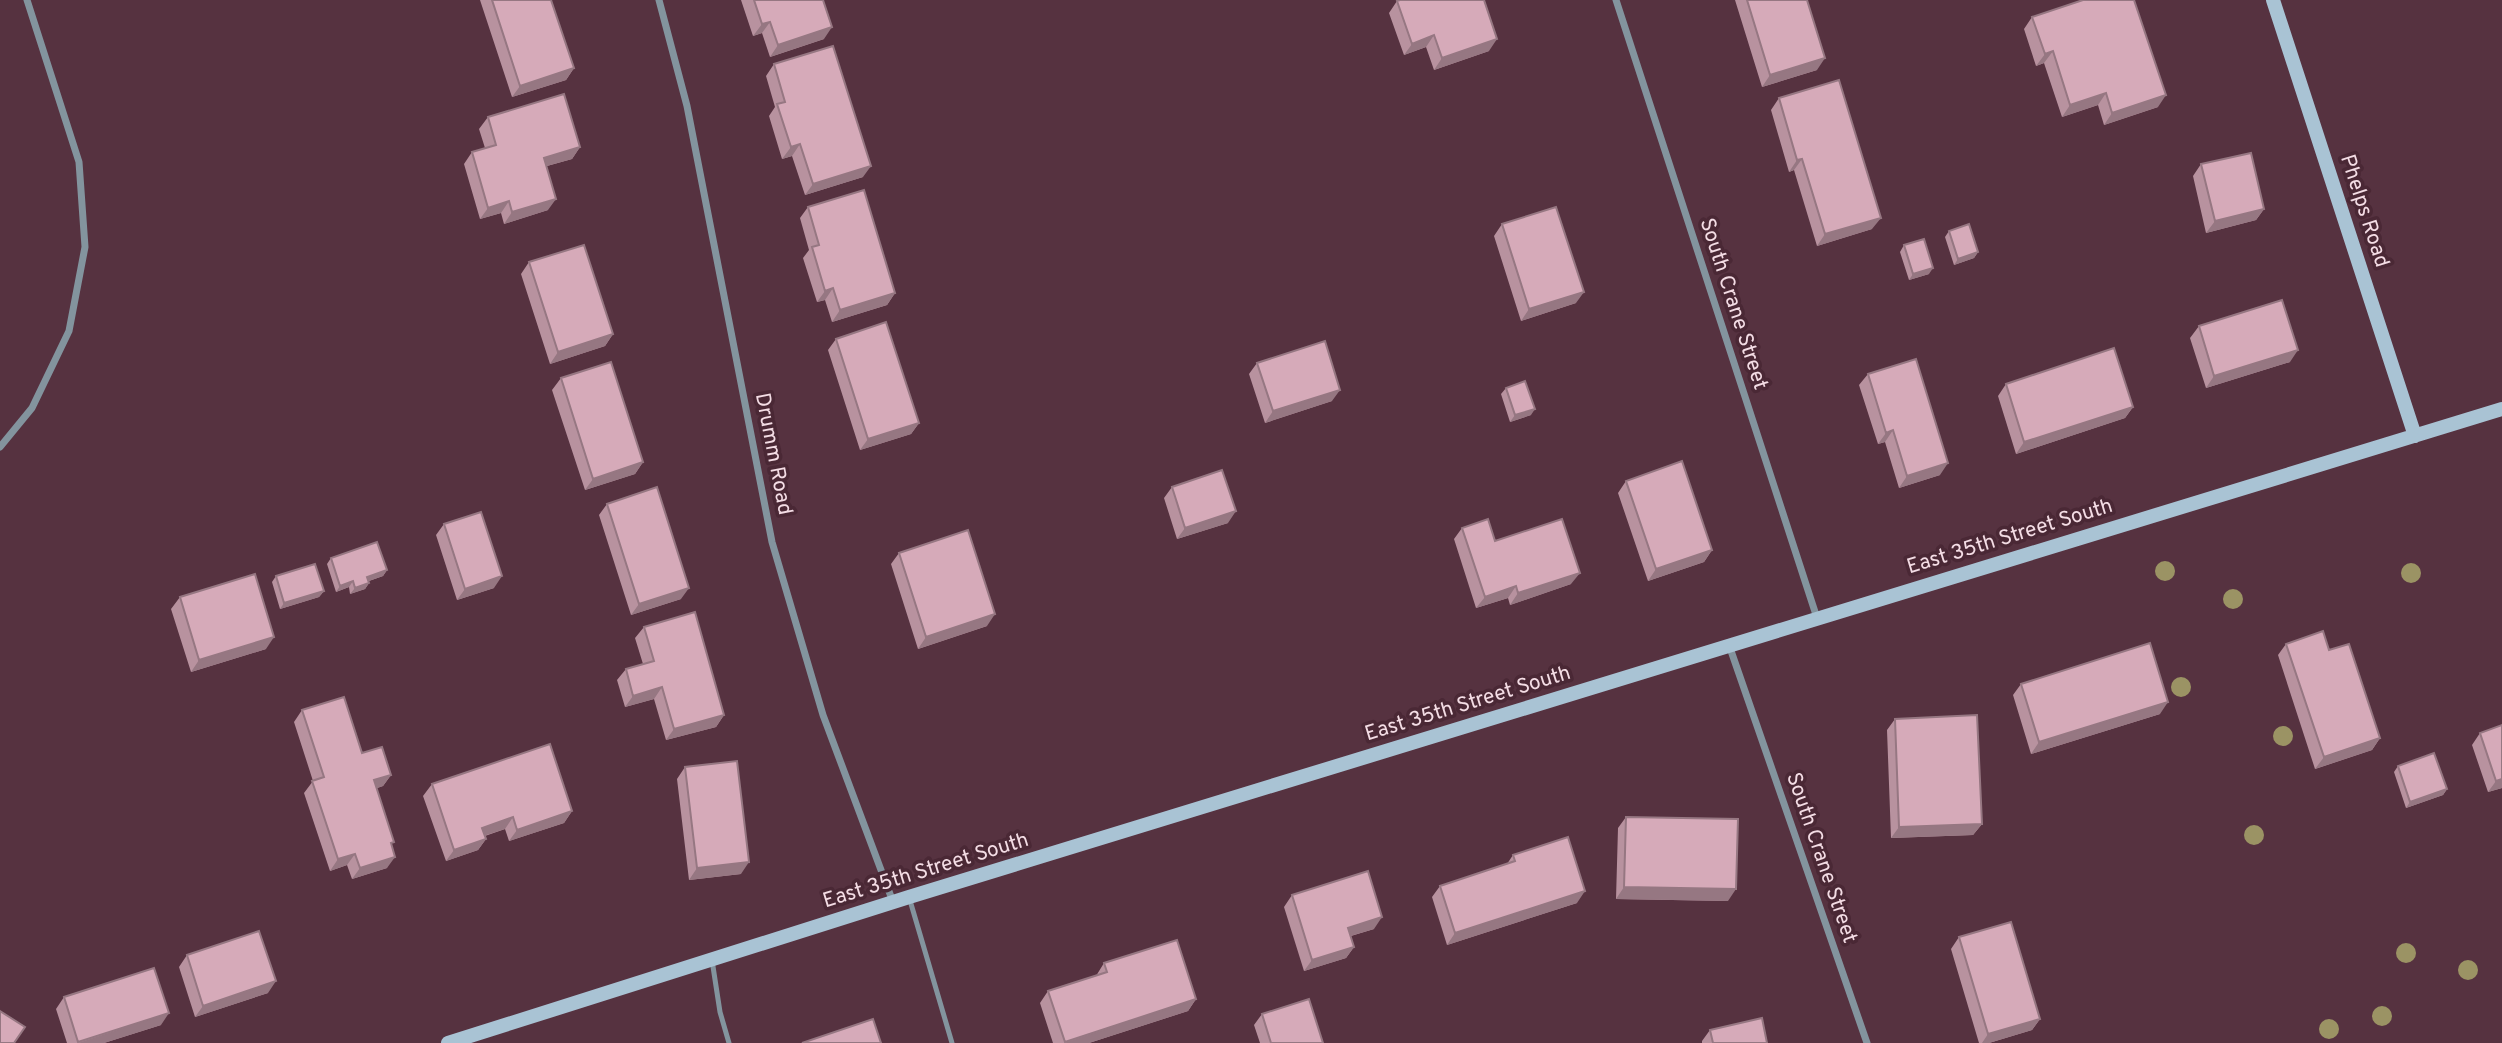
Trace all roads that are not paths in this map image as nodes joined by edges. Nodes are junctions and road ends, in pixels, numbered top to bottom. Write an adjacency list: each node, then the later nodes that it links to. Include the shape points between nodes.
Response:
1 (27, 0): 7 (street, via 79,162 85,247 69,331 32,408)
2 (659, 0): 11 (street, Drumm Road, via 687,106 772,541 823,715)
3 (1616, 0): 8 (street, South Crane Street)
4 (2273, 0): 6 (main road, Phelps Road)
5 (2502, 409): 6 (main road, East 35th Street South)
6 (2414, 436): 8 (main road, East 35th Street South)
7 (0, 447)
8 (1818, 618): 9 (main road, East 35th Street South)
9 (1729, 645): 10 (main road, East 35th Street South); 16 (street, South Crane Street)
10 (909, 897): 11 (main road, East 35th Street South); 15 (lane)
11 (893, 902): 12 (main road, East 35th Street South)
12 (712, 960): 13 (main road, East 35th Street South); 14 (lane)
13 (448, 1043)
14 (729, 1043)
15 (952, 1043)
16 (1867, 1043)

